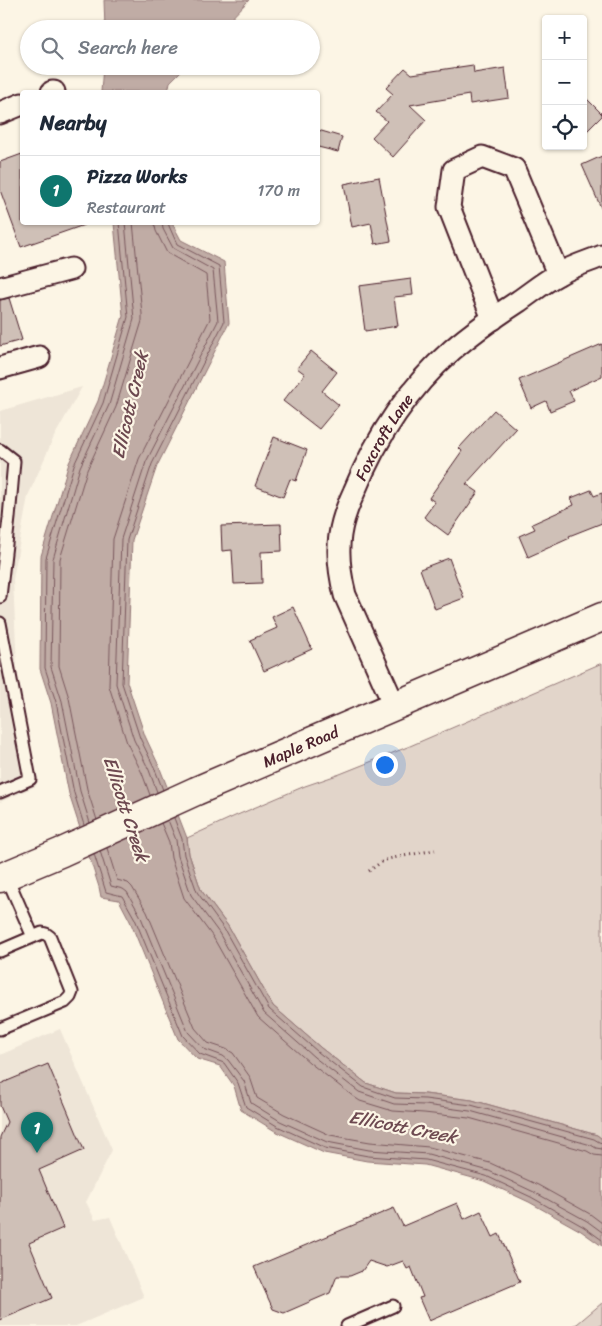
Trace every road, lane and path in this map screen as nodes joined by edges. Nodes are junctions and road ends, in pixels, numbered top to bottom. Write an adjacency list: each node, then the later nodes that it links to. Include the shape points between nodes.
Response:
1 (20, 105): 2 (street)
2 (0, 113)
3 (602, 256): 5 (street, Foxcroft Lane)
4 (71, 269): 6 (street)
5 (558, 274): 7 (street, Foxcroft Lane); 7 (street, via 514,169 482,157 454,170 449,206)
6 (0, 288)
7 (493, 319): 14 (street, Foxcroft Lane, via 452,350 400,407 361,473 340,534 339,560 345,594)
8 (38, 357): 9 (street)
9 (0, 368)
10 (0, 450): 11 (lane, via 14,462)
11 (0, 596)
12 (602, 617): 14 (main road, Maple Road)
13 (0, 622): 15 (lane, via 30,780)
14 (394, 705): 18 (main road, Maple Road)
15 (0, 792)
16 (435, 850): 17 (path, via 388,859)
17 (369, 872)
18 (3, 876): 19 (lane)
19 (33, 937): 20 (lane); 21 (lane, via 42,933 50,937 72,992 65,1002)
20 (0, 951)
21 (0, 1030)
22 (393, 1306): 23 (lane)
23 (346, 1326)

